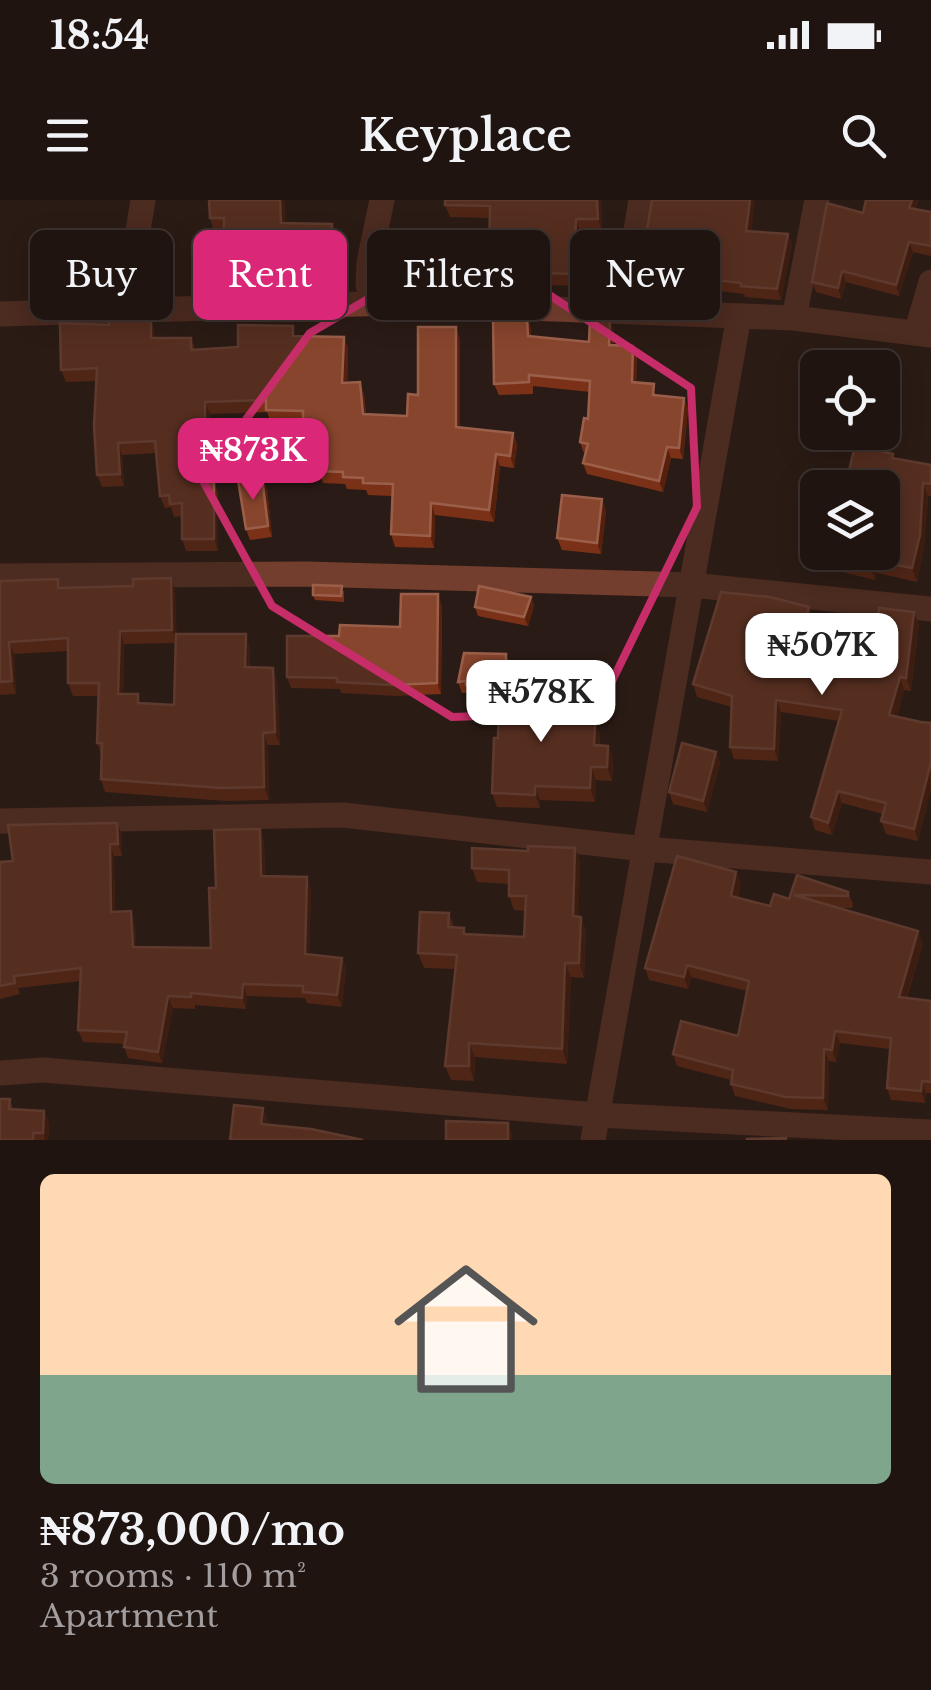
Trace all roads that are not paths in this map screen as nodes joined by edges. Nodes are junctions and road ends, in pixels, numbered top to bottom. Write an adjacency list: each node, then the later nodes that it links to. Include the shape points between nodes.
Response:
1 (143, 200): 5 (street)
2 (382, 200): 6 (street)
3 (641, 200): 7 (street)
4 (818, 200): 15 (street)
5 (138, 230)
6 (377, 230)
7 (636, 230)
8 (931, 282): 16 (street)
9 (367, 303): 10 (street)
10 (173, 309)
11 (30, 313): 12 (street)
12 (0, 314)
13 (720, 315): 14 (street)
14 (738, 316): 15 (street); 18 (street)
15 (794, 318): 16 (street)
16 (924, 334)
17 (0, 576): 18 (street, via 306,574)
18 (691, 585): 19 (street); 21 (street)
19 (931, 608)
20 (0, 821): 21 (street, via 343,815)
21 (645, 849): 22 (street); 24 (street)
22 (931, 872)
23 (0, 1073): 24 (street, via 43,1070 352,1098)
24 (595, 1128): 25 (street)
25 (931, 1132)

